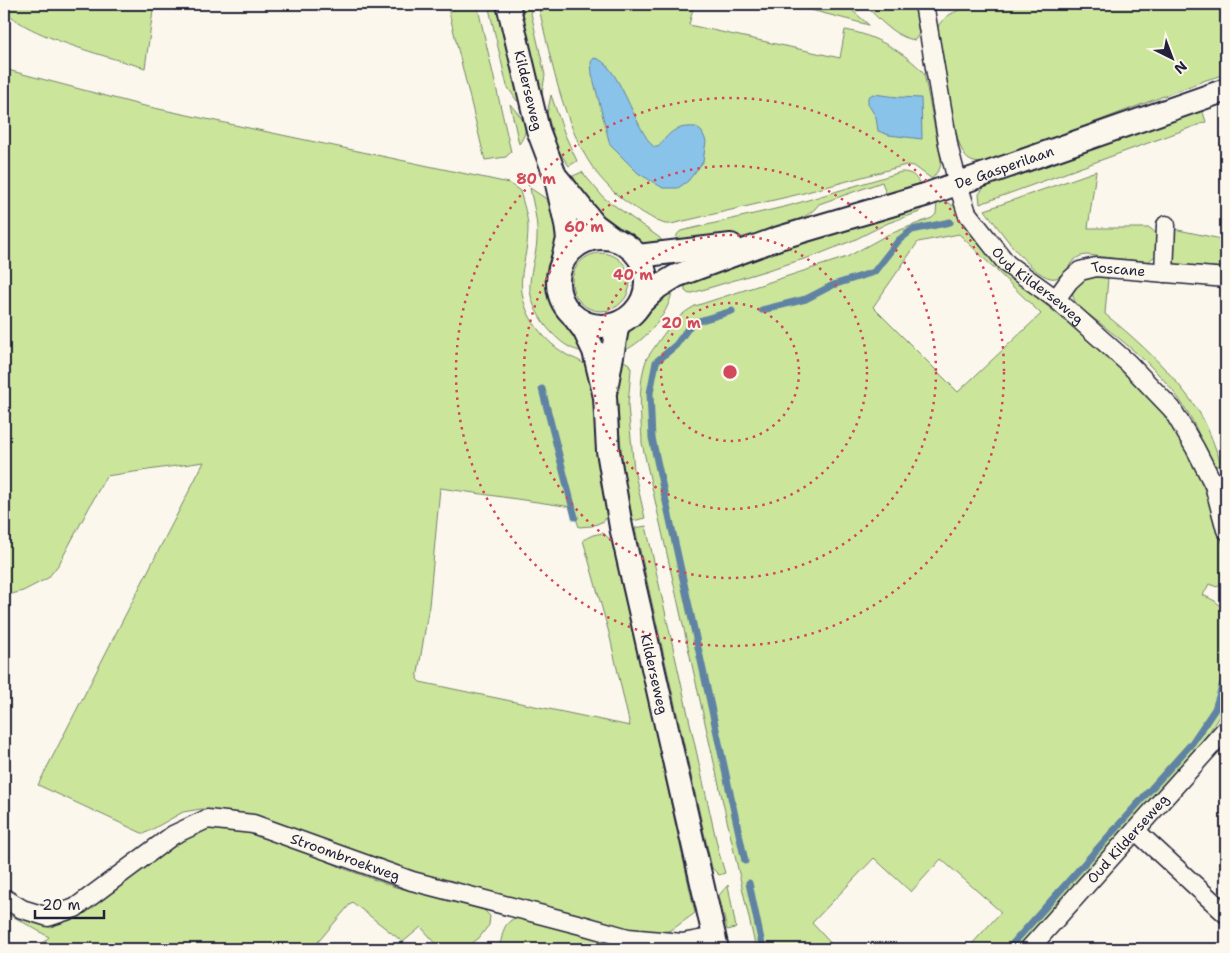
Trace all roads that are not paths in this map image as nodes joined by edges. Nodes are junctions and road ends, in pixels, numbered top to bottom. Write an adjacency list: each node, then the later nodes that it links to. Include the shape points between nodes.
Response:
1 (508, 4): 4 (street, Kilderseweg, via 538,130)
2 (924, 4): 5 (street, Oud Kilderseweg)
3 (1226, 90): 5 (street, De Gasperilaan)
4 (555, 176): 8 (street, Kilderseweg, via 595,224); 10 (street, Kilderseweg, via 568,240)
5 (958, 184): 7 (street, De Gasperilaan); 13 (street, Oud Kilderseweg, via 967,213 1007,264)
6 (1166, 225): 11 (street, Toscane)
7 (779, 238): 9 (street, De Gasperilaan); 14 (street, De Gasperilaan, via 676,276)
8 (614, 239): 9 (street); 10 (street, via 599,237 584,241 571,249)
9 (638, 256): 14 (street, via 645,270)
10 (562, 262): 15 (street, via 558,291)
11 (1164, 273): 12 (street, Toscane); 13 (street, Toscane, via 1096,267 1080,272)
12 (1226, 278)
13 (1056, 299): 18 (street, Oud Kilderseweg, via 1128,363 1172,409)
14 (642, 302): 16 (street, via 632,315)
15 (574, 317): 16 (street, via 587,324); 17 (street, Kilderseweg, via 594,352)
16 (618, 324): 17 (street, Kilderseweg)
17 (605, 397): 24 (street, Kilderseweg, via 608,452 622,527)
18 (1220, 482): 19 (street, Oud Kilderseweg)
19 (1226, 530)
20 (1226, 729): 21 (street, Oud Kilderseweg)
21 (1136, 831): 23 (street); 25 (street, Oud Kilderseweg)
22 (4, 898): 24 (street, Stroombroekweg, via 22,909 48,917 75,908 173,835 207,820 253,824 412,881 628,938)
23 (1226, 914)
24 (716, 943)
25 (1029, 949)

